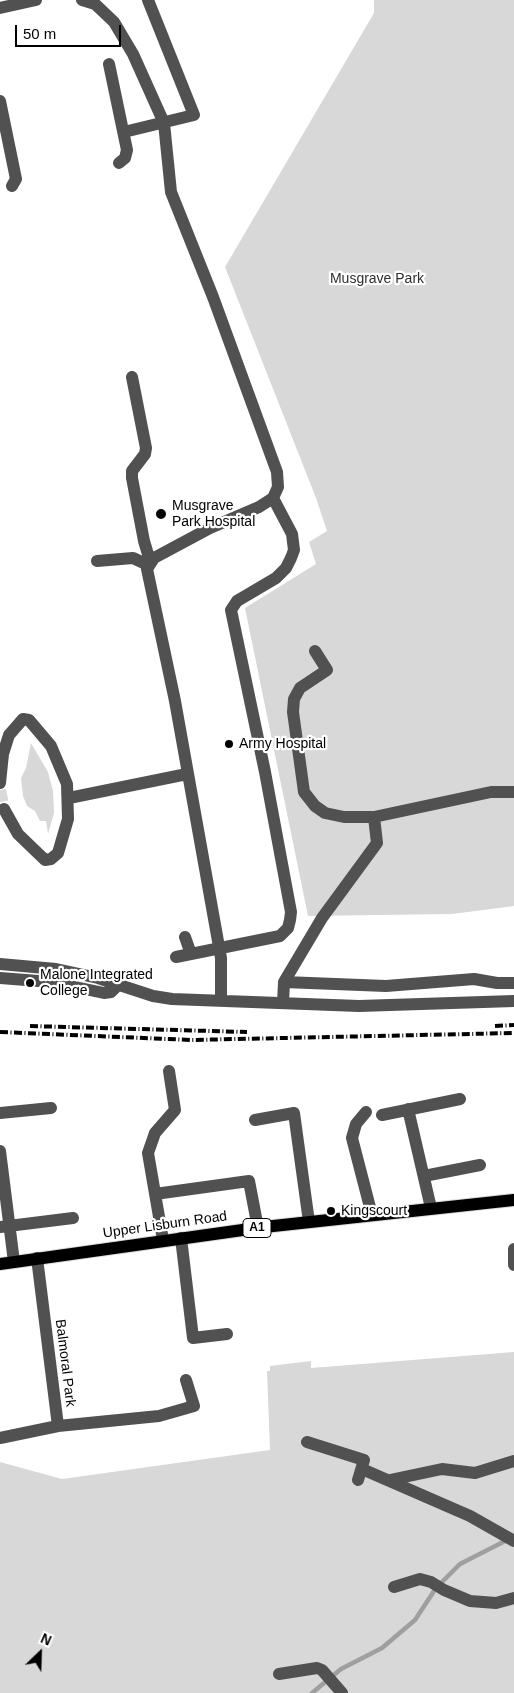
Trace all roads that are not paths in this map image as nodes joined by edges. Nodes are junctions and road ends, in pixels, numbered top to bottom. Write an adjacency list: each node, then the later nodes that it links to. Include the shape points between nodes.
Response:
1 (36, 0): 4 (street)
2 (82, 0): 7 (street, via 95,4 114,22 133,54)
3 (148, 0): 7 (street, via 194,115)
4 (0, 8)
5 (109, 64): 8 (street)
6 (0, 101): 10 (street, via 16,179)
7 (164, 123): 8 (street); 12 (street, via 171,192 277,472 278,487)
8 (124, 132): 9 (street, via 127,150)
9 (119, 163)
10 (12, 186)
11 (132, 377): 14 (street, via 146,448 132,471 132,478)
12 (273, 498): 14 (street, via 260,508 210,528); 23 (street, via 292,534 294,550 286,568 276,578 237,601 231,610 291,912 288,928 280,936)
13 (97, 561): 14 (street, via 133,558)
14 (149, 563): 16 (street, via 147,575)
15 (315, 651): 21 (street, via 327,670 300,688 294,699 304,792 325,813)
16 (187, 774): 19 (street); 23 (street)
17 (0, 783): 19 (street, via 9,735 23,718 29,720 51,746 67,784)
18 (514, 792): 21 (street, via 491,792)
19 (68, 798): 20 (street, via 64,837 58,853 51,859 45,860 18,834)
20 (4, 809)
21 (374, 817): 28 (street, via 376,843 322,918)
22 (185, 937): 24 (street)
23 (219, 949): 24 (street); 31 (street)
24 (190, 954): 25 (street)
25 (176, 957)
26 (0, 964): 30 (street, via 56,969)
27 (0, 978): 30 (street, via 51,982 104,993 111,992)
28 (284, 982): 29 (street, via 386,986 474,979); 33 (street)
29 (514, 983)
30 (119, 984): 31 (street, via 172,999)
31 (221, 1000): 33 (street)
32 (514, 1000): 33 (street, via 359,1006)
33 (283, 1003)
34 (169, 1071): 45 (street, via 175,1110 155,1133 148,1153)
35 (460, 1099): 37 (street)
36 (51, 1108): 39 (street)
37 (408, 1110): 40 (street); 44 (street)
38 (366, 1112): 48 (street, via 356,1124 352,1138)
39 (0, 1113)
40 (382, 1114)
41 (255, 1120): 50 (street, via 294,1113)
42 (0, 1152): 51 (street)
43 (480, 1165): 44 (street)
44 (424, 1176): 47 (street)
45 (155, 1194): 52 (street, via 249,1181); 54 (street)
46 (514, 1200): 47 (main road, Upper Lisburn Road / A1)
47 (431, 1208): 48 (main road, Upper Lisburn Road / A1)
48 (372, 1215): 50 (main road, Upper Lisburn Road / A1)
49 (74, 1218): 51 (street)
50 (309, 1222): 52 (main road, Upper Lisburn Road / A1)
51 (5, 1227): 57 (street)
52 (258, 1228): 53 (main road, Upper Lisburn Road / A1)
53 (181, 1238): 54 (main road, Upper Lisburn Road / A1); 60 (street, via 193,1338)
54 (164, 1240): 56 (main road, Upper Lisburn Road / A1)
55 (514, 1249): 59 (street)
56 (37, 1258): 57 (main road, Upper Lisburn Road / A1); 62 (street, Balmoral Park)
57 (14, 1262): 58 (main road, Upper Lisburn Road / A1)
58 (0, 1264)
59 (514, 1265)
60 (227, 1334)
61 (186, 1380): 62 (street, Balmoral Park, via 194,1406 159,1416)
62 (58, 1426): 63 (street)
63 (0, 1438)
64 (307, 1442): 66 (street, via 364,1460 360,1475)
65 (514, 1461): 66 (street, via 475,1473 442,1469)
66 (390, 1480): 67 (street)
67 (510, 1538)
68 (394, 1587): 69 (street, via 420,1579 470,1601 496,1603)
69 (514, 1598)
70 (279, 1674): 71 (street, via 317,1668)
71 (342, 1693)

